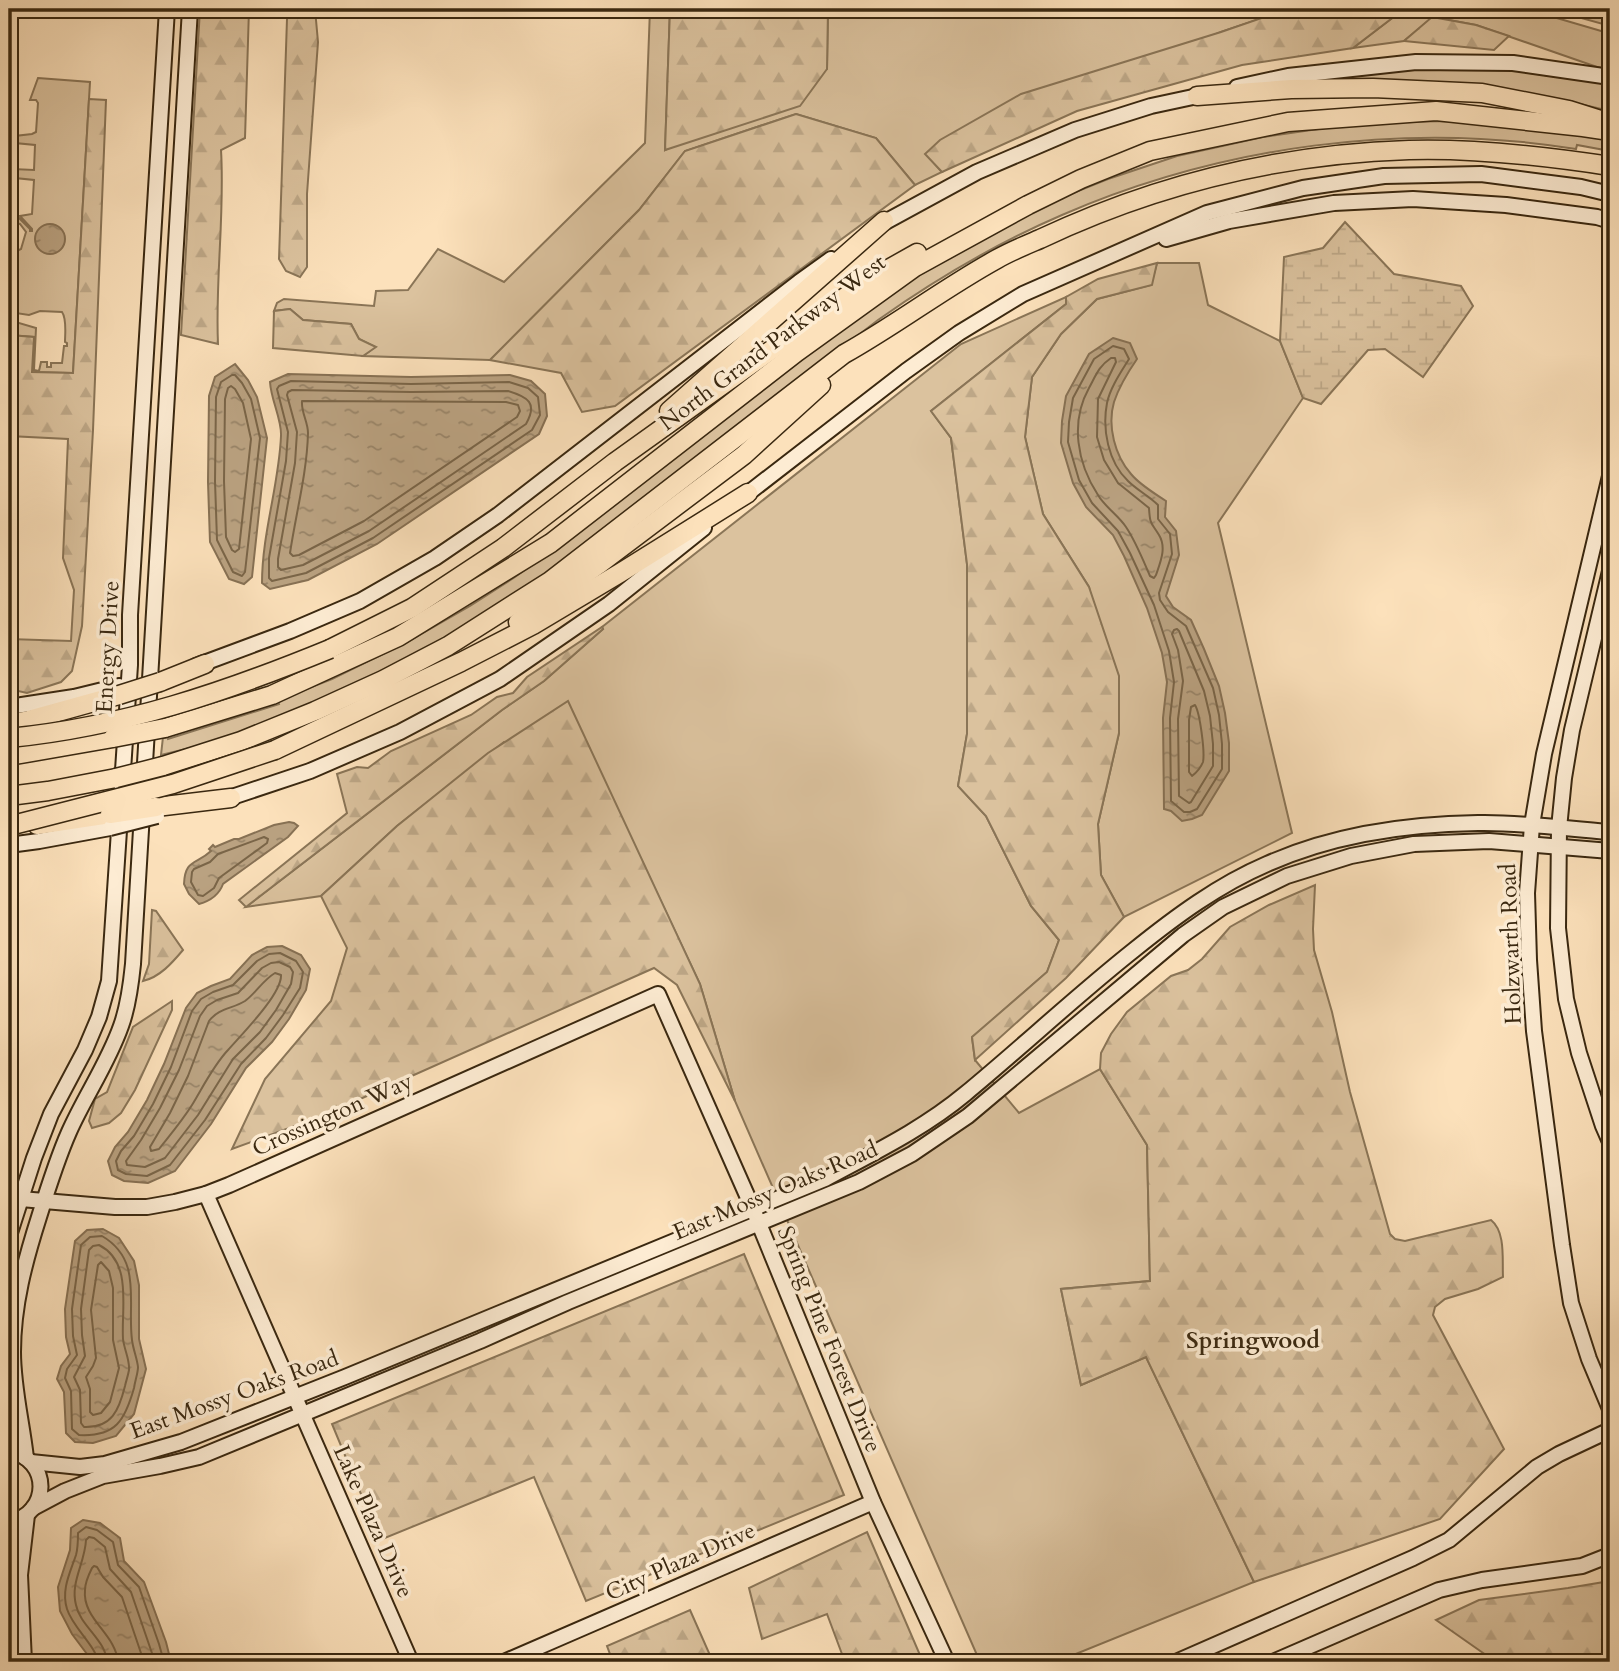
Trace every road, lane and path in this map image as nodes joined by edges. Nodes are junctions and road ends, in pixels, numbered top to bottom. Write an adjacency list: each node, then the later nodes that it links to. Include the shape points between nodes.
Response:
1 (167, 9): 13 (street, Energy Drive)
2 (190, 9): 14 (street, Energy Drive)
3 (1610, 77): 4 (street, North Grand Parkway West, via 1513,62 1416,62 1288,76)
4 (1197, 96): 5 (highway, via 1373,88 1482,93); 11 (street, North Grand Parkway West, via 1075,130 977,172)
5 (1610, 123)
6 (1610, 131): 9 (highway, North Grand Parkway West, via 1436,111 1288,122 1150,151)
7 (1610, 166): 15 (highway, via 1524,155 1410,150 1245,169 1150,194 1072,224 998,258)
8 (1610, 194): 12 (street, via 1481,174 1384,176 1303,188 1208,213)
9 (1028, 205): 16 (highway, via 1002,208 869,279); 26 (highway, North Grand Parkway West, bridge, via 915,267 797,352 551,543 398,637 272,695 165,728)
10 (1610, 220): 12 (street, via 1506,205 1413,199 1334,204 1229,221)
11 (884, 221): 16 (highway); 21 (street, North Grand Parkway West, via 435,558 360,601)
12 (1115, 254): 18 (street, via 1023,294 959,333)
13 (148, 334): 14 (street); 38 (street, Energy Drive)
14 (170, 336): 39 (street, Energy Drive)
15 (873, 338): 20 (highway, via 744,454); 27 (highway, bridge, via 844,354 550,581 448,646 383,680 241,741 116,778)
16 (615, 462): 25 (highway, bridge, via 503,548 412,608 330,649 253,680 123,720)
17 (1610, 476): 30 (street, Holzwarth Road, via 1559,686)
18 (748, 493): 20 (highway, via 533,625); 28 (street, via 609,604 499,679 400,732 310,771)
19 (1610, 571): 32 (street, via 1572,730)
20 (461, 662): 31 (highway, bridge, via 275,750 173,784)
21 (205, 664): 22 (highway, bridge)
22 (119, 690): 23 (street); 24 (highway)
23 (9, 707)
24 (9, 724)
25 (9, 738)
26 (9, 756)
27 (9, 796)
28 (231, 798): 29 (highway, bridge)
29 (110, 821): 31 (highway); 35 (street)
30 (1532, 825): 32 (street, East Mossy Oaks Road); 34 (street, Holzwarth Road); 41 (street, East Mossy Oaks Road, via 1419,825 1312,847 1266,864 1171,920)
31 (9, 826)
32 (1559, 828): 33 (street, East Mossy Oaks Road); 36 (street)
33 (1610, 832)
34 (1530, 844): 36 (street, East Mossy Oaks Road); 42 (street, East Mossy Oaks Road, via 1414,844 1352,856 1287,876 1223,907 1183,935); 54 (street, Holzwarth Road, via 1527,893 1534,1031 1562,1245 1571,1303)
35 (9, 845)
36 (1560, 846): 37 (street, East Mossy Oaks Road); 43 (street, via 1558,928 1566,999)
37 (1610, 851)
38 (111, 962): 39 (street); 45 (street, Energy Drive, via 99,1017)
39 (133, 964): 46 (street, Energy Drive, via 122,1025 55,1164)
40 (658, 993): 44 (street, Crossington Way); 47 (street, Spring Pine Forest Drive)
41 (952, 1103): 42 (street); 47 (street, East Mossy Oaks Road, via 898,1140)
42 (963, 1119): 47 (street, East Mossy Oaks Road, via 912,1154 859,1182)
43 (1610, 1142)
44 (206, 1194): 46 (street, Crossington Way, via 147,1207); 53 (street, Lake Plaza Drive)
45 (15, 1199): 46 (street, Crossington Way); 48 (street, Energy Drive)
46 (44, 1201): 58 (street, Energy Drive, via 16,1307 13,1353 16,1400)
47 (755, 1216): 49 (street, East Mossy Oaks Road); 50 (street, East Mossy Oaks Road); 59 (street, Spring Pine Forest Drive)
48 (9, 1236)
49 (595, 1273): 50 (street); 51 (street, East Mossy Oaks Road)
50 (602, 1288): 52 (street, East Mossy Oaks Road)
51 (449, 1334): 52 (street); 53 (street, East Mossy Oaks Road)
52 (456, 1350): 55 (street, East Mossy Oaks Road)
53 (295, 1398): 55 (street, Lake Plaza Drive); 58 (street, East Mossy Oaks Road, via 181,1442 105,1464 80,1467)
54 (1610, 1409)
55 (303, 1414): 60 (street, East Mossy Oaks Road, via 199,1457 103,1476); 66 (street, Lake Plaza Drive)
56 (1610, 1430): 69 (street, via 1538,1467 1449,1540)
57 (9, 1451): 58 (street, East Mossy Oaks Road)
58 (28, 1460): 60 (street, Energy Drive, via 41,1487)
59 (873, 1502): 67 (street, City Plaza Drive); 68 (street, Spring Pine Forest Drive)
60 (30, 1512): 61 (street, East Mossy Oaks Road); 65 (street, via 20,1575)
61 (9, 1522)
62 (1610, 1555): 64 (street)
63 (1610, 1565): 64 (street)
64 (1582, 1566): 70 (street, via 1439,1590)
65 (24, 1662)
66 (411, 1662)
67 (505, 1662)
68 (947, 1662)
69 (1175, 1662)
70 (1273, 1662)

